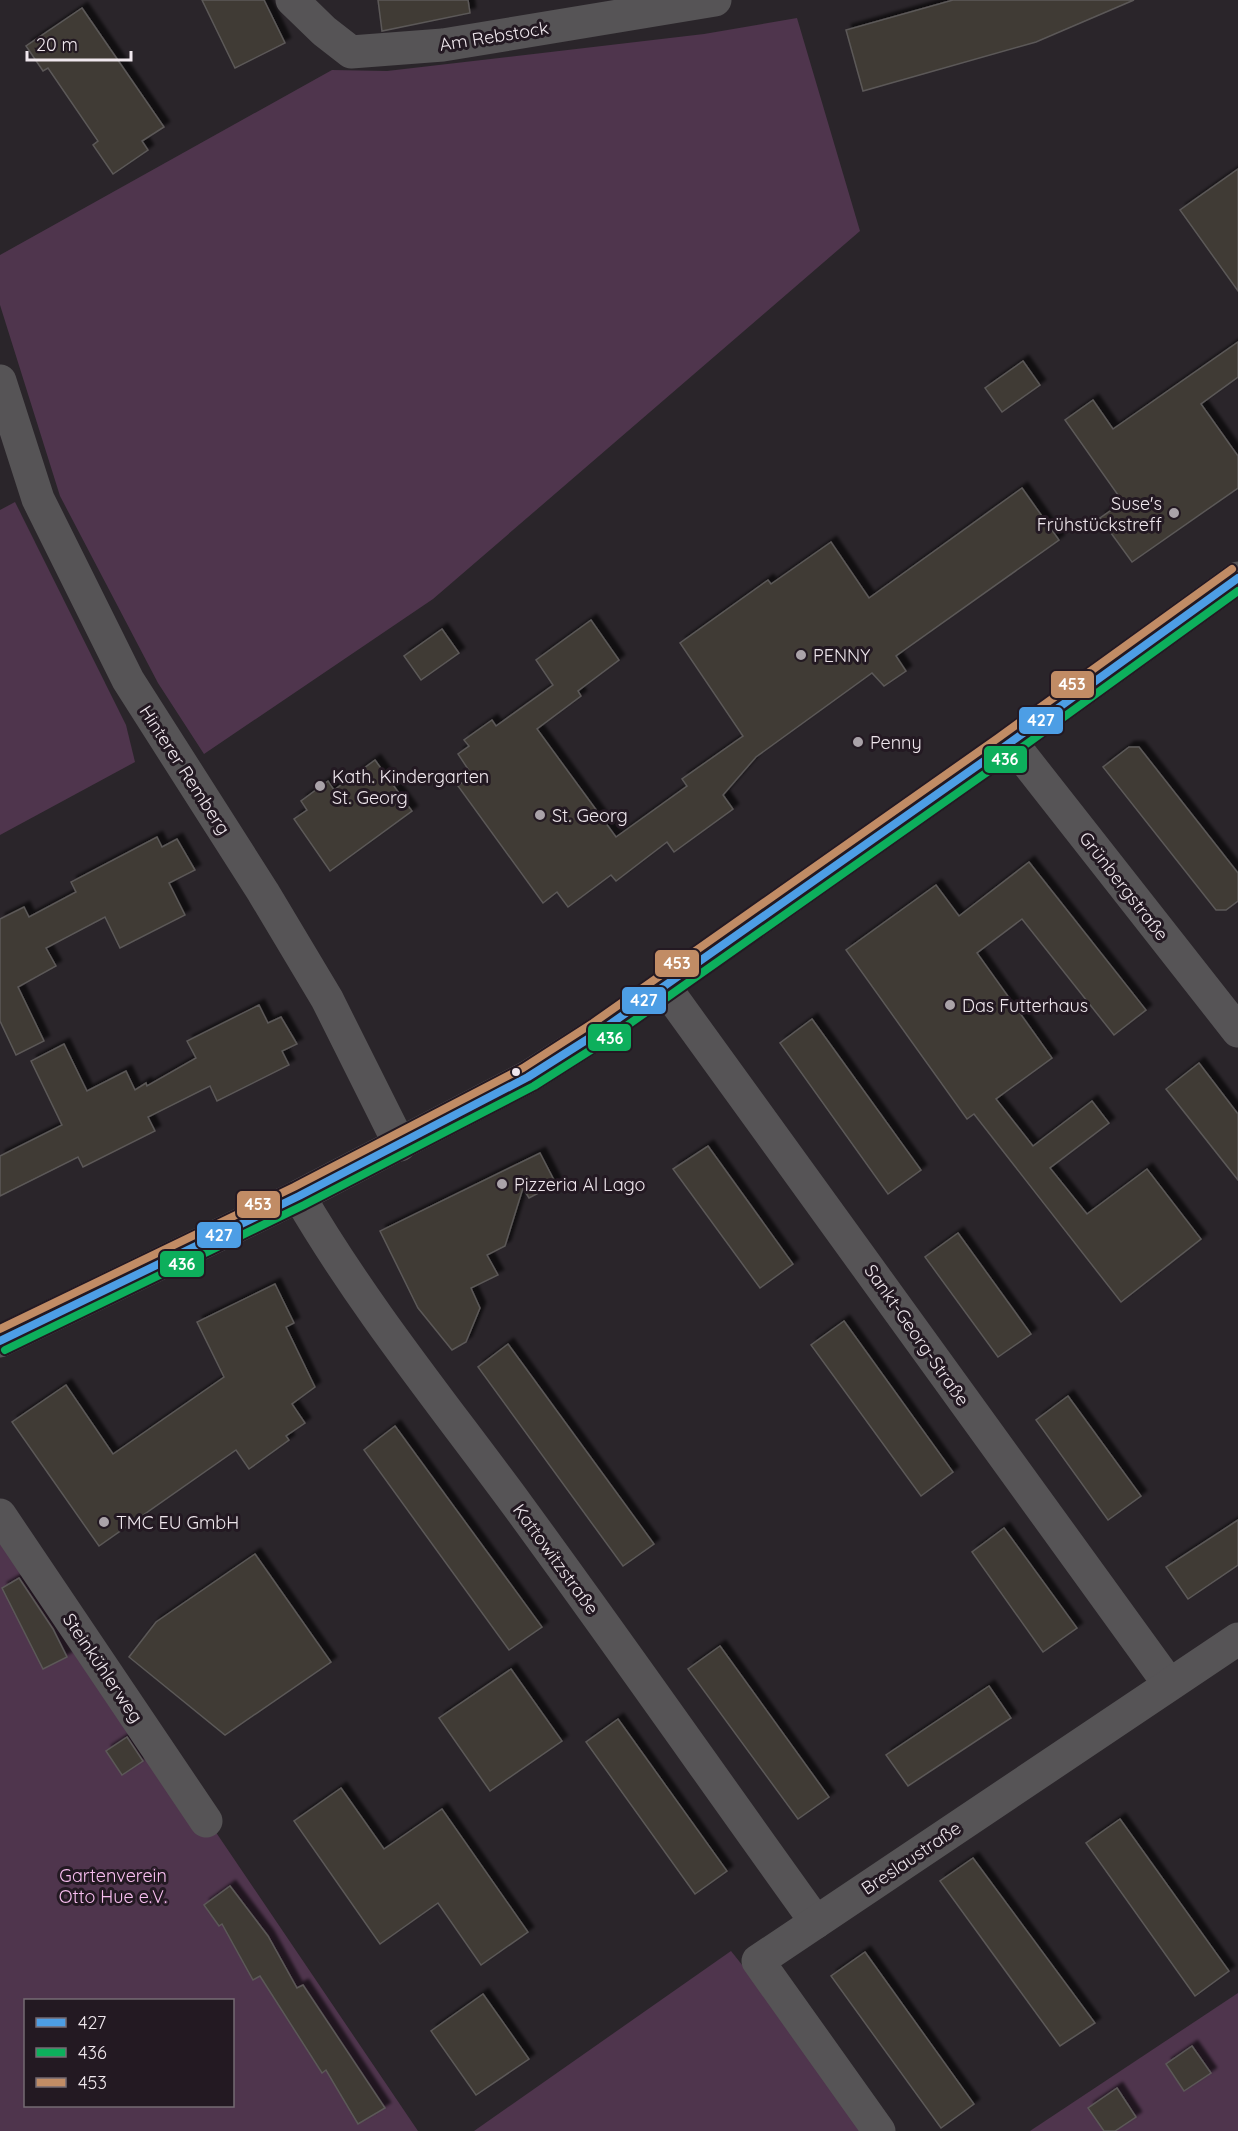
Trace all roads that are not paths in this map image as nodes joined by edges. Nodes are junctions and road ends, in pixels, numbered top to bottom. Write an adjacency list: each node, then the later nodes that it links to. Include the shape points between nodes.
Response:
1 (292, 0): 2 (street, Am Rebstock, via 351,52 443,45)
2 (715, 0)
3 (0, 381): 8 (street, Hinterer Remberg, via 38,500 128,680 327,999)
4 (1238, 578): 5 (street)
5 (1011, 742): 6 (street); 7 (street, Grünbergstraße)
6 (664, 986): 8 (street, via 528,1077); 13 (street, Sankt-Georg-Straße)
7 (1238, 1031)
8 (400, 1145): 9 (street)
9 (299, 1196): 10 (street); 15 (street, Kattowitzstraße, via 344,1271 561,1565)
10 (0, 1341)
11 (0, 1515): 14 (street, Steinkühlerweg)
12 (1238, 1639): 13 (street, Breslaustraße)
13 (1169, 1684): 15 (street, Breslaustraße)
14 (206, 1821)
15 (816, 1922): 16 (street, Breslaustraße, via 758,1961)
16 (879, 2131)

